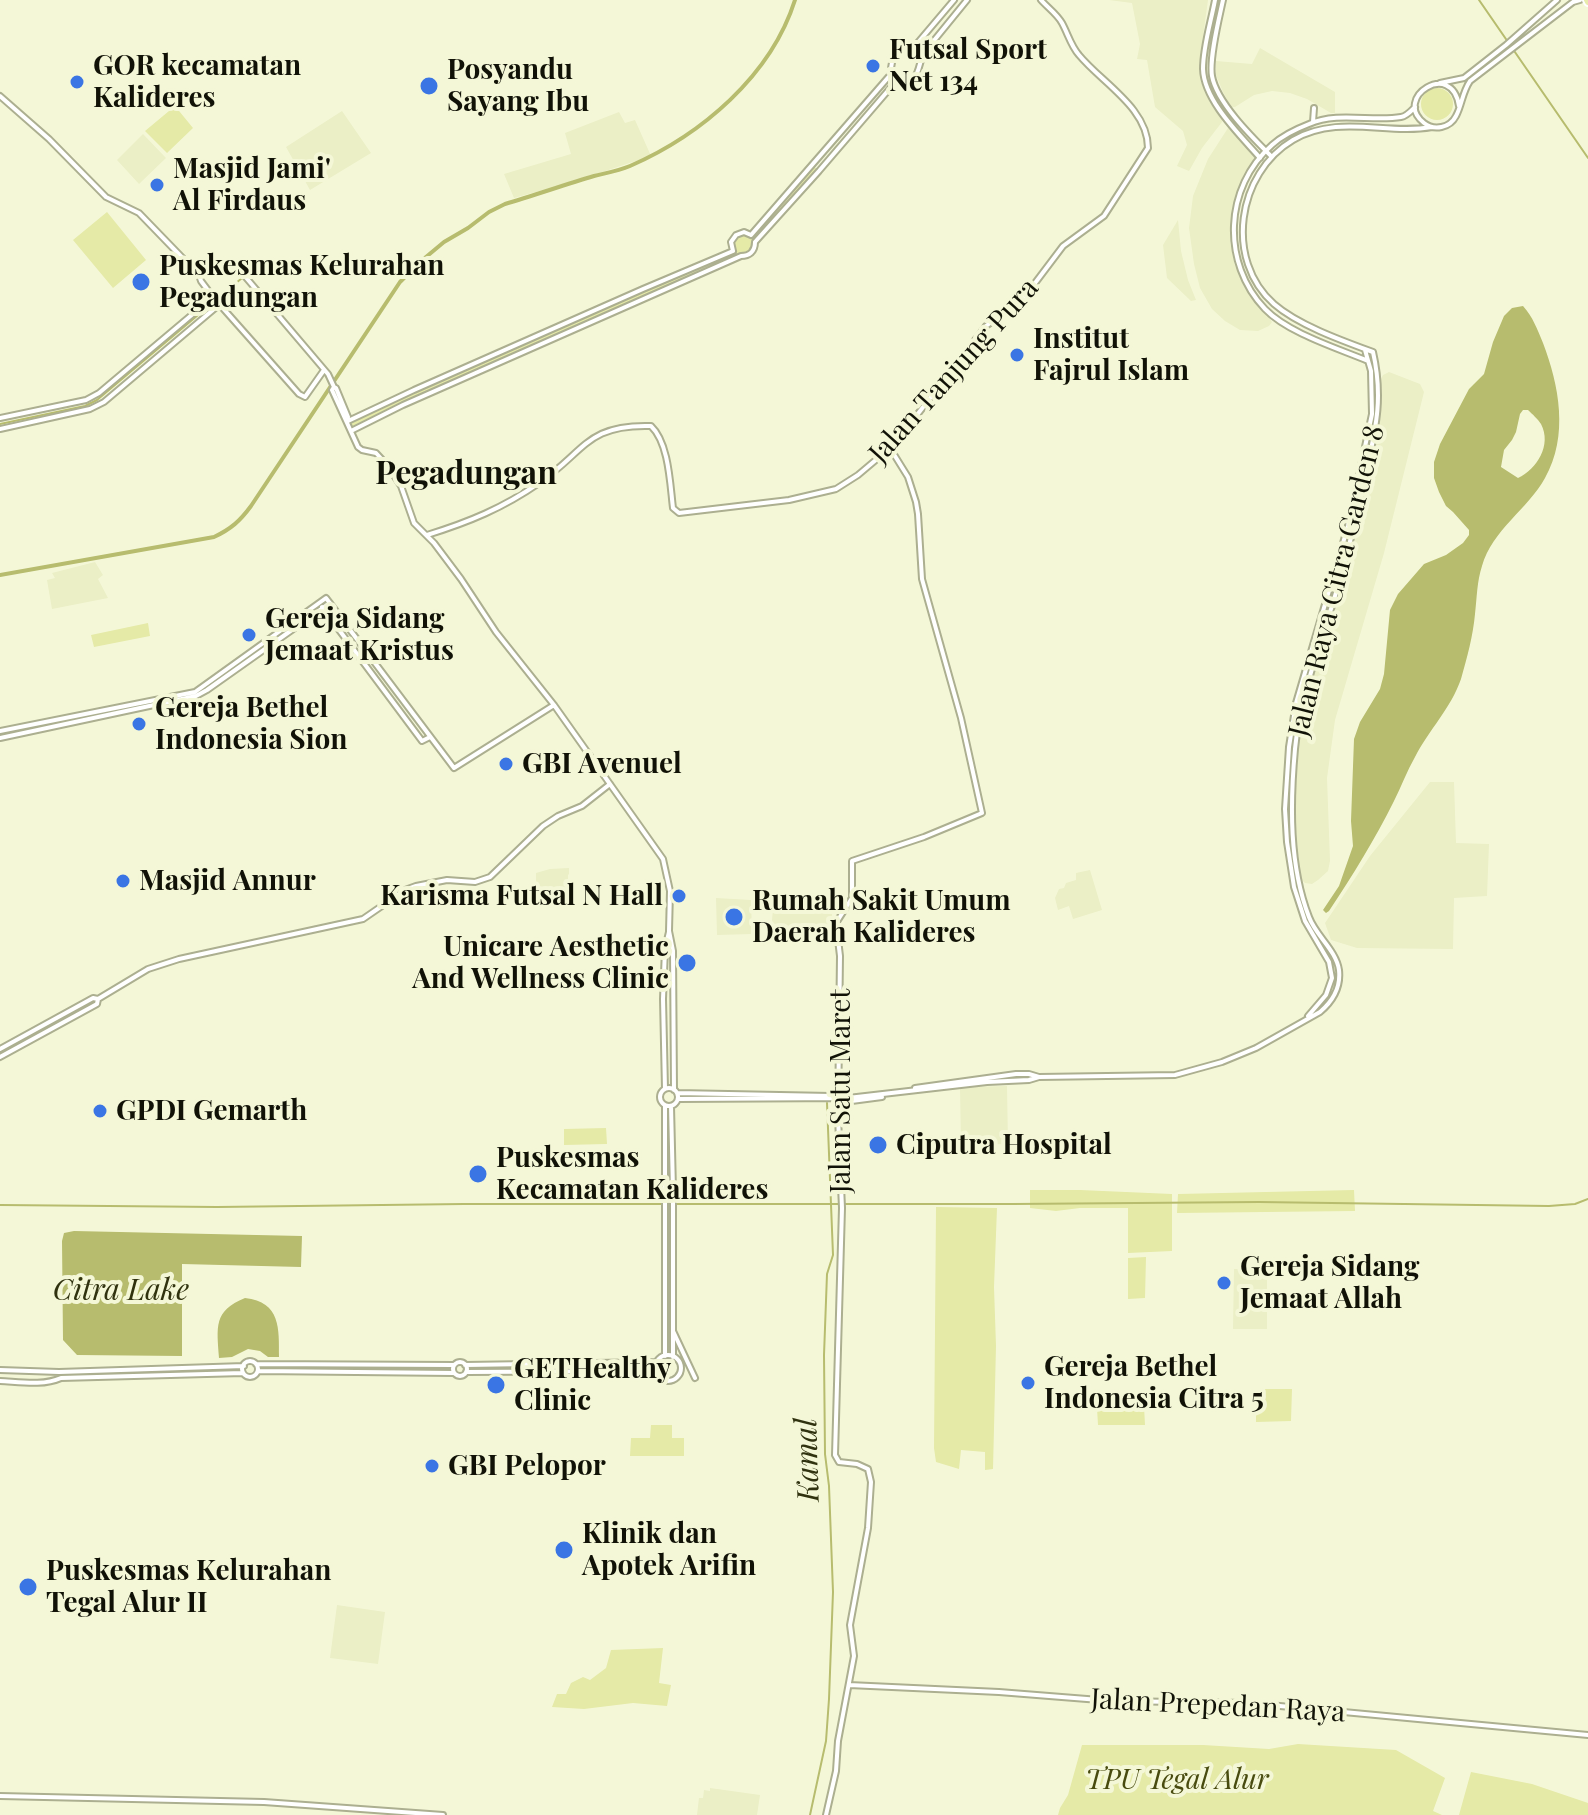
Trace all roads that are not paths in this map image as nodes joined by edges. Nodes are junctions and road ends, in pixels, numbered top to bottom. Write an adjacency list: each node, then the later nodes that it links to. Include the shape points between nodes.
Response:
1 (954, 0): 11 (street)
2 (967, 0): 14 (street)
3 (1041, 0): 46 (street, Jalan Tanjung Pura, via 1061,21 1076,52 1137,116 1148,148 1104,216 1063,246 1023,299 986,326)
4 (1215, 0): 12 (street)
5 (1223, 0): 13 (street)
6 (1557, 0): 8 (street)
7 (1580, 0): 9 (street)
8 (1539, 15): 9 (street); 10 (street)
9 (1546, 22): 10 (street)
10 (1507, 48): 17 (street, via 1464,78); 19 (street, via 1470,81)
11 (909, 51): 14 (street); 15 (street, via 893,57)
12 (1204, 57): 13 (street); 26 (street, via 1211,97)
13 (1213, 57): 24 (street, via 1212,78 1222,99)
14 (920, 62): 16 (street, via 914,78)
15 (892, 73): 16 (street); 28 (street)
16 (898, 79): 29 (street)
17 (1437, 84): 19 (street, via 1450,87); 20 (street, via 1420,91)
18 (0, 96): 33 (street, via 106,197 139,213)
19 (1459, 106): 23 (street, via 1452,122)
20 (1415, 107): 22 (street, via 1402,117); 23 (street)
21 (1314, 108): 22 (street)
22 (1313, 122): 24 (street)
23 (1432, 127): 25 (street, via 1338,126 1294,140)
24 (1266, 151): 25 (street); 26 (street)
25 (1272, 157): 27 (street)
26 (1259, 158): 27 (street); 34 (street, via 1236,206 1234,243)
27 (1266, 164): 32 (street, via 1245,205 1242,226)
28 (751, 235): 29 (street); 30 (street, via 736,235)
29 (755, 242): 31 (street, via 751,254)
30 (733, 251): 31 (street); 40 (street)
31 (741, 256): 41 (street)
32 (1250, 272): 34 (street); 37 (street, via 1287,314)
33 (199, 275): 35 (street); 39 (street, via 219,261 235,267)
34 (1242, 275): 38 (street, via 1266,310 1291,328)
35 (214, 297): 36 (street); 42 (street, via 99,393)
36 (220, 304): 39 (street, via 299,394 305,397); 44 (street, via 104,402)
37 (1365, 349): 38 (street, Jalan Raya Citra Garden 8); 47 (street, Jalan Raya Citra Garden 8, via 1373,352 1379,393)
38 (1368, 361): 47 (street, Jalan Raya Citra Garden 8, via 1372,414)
39 (324, 370): 43 (street)
40 (399, 397): 41 (street); 43 (street)
41 (403, 405): 45 (street)
42 (0, 418)
43 (347, 420): 45 (street)
44 (0, 429)
45 (351, 431): 48 (street, via 358,447 376,453 388,466 414,523)
46 (890, 448): 48 (street, Jalan Tanjung Pura, via 836,489 679,513 673,508 657,432 651,426 618,427 587,441 553,473 500,508); 63 (street, Jalan Satu Maret, via 916,502 922,579 982,813 852,862 852,898 836,923)
47 (1360, 486): 59 (street, Jalan Raya Citra Garden 8, via 1354,527 1301,707 1292,808 1299,886 1311,923 1339,968 1336,993 1320,1012 1222,1062 1175,1075)
48 (427, 535): 50 (street)
49 (321, 605): 51 (street, via 195,692); 52 (street, via 330,603); 52 (street, via 422,741); 53 (street, via 196,696)
50 (554, 705): 52 (street, via 454,768); 54 (street)
51 (0, 731)
52 (430, 737)
53 (0, 738)
54 (610, 784): 55 (street, via 663,859 670,891); 56 (street, via 543,826 490,877 416,886 363,919 179,959 148,969)
55 (669, 931): 60 (street, via 663,999); 62 (street)
56 (98, 999): 57 (street); 58 (street)
57 (0, 1049)
58 (0, 1057)
59 (1039, 1077): 61 (street); 63 (street, via 1004,1075)
60 (665, 1089): 62 (street); 64 (street, via 659,1097)
61 (891, 1093): 63 (street); 66 (street, via 844,1102)
62 (676, 1094): 63 (street); 65 (street)
63 (840, 1096): 66 (street, Jalan Satu Maret)
64 (665, 1106): 65 (street); 68 (street)
65 (671, 1106): 67 (street)
66 (839, 1109): 82 (street, Jalan Satu Maret, via 842,1208 835,1455 839,1462 864,1466 871,1482 851,1615 854,1656)
67 (672, 1329): 69 (street); 80 (street)
68 (665, 1356): 69 (street); 70 (street)
69 (673, 1357): 76 (street, via 681,1366 677,1378 664,1380)
70 (658, 1362): 72 (street); 76 (street)
71 (454, 1365): 72 (street); 74 (street); 79 (street)
72 (465, 1365): 77 (street)
73 (244, 1366): 74 (street, via 251,1362); 75 (street); 78 (street)
74 (257, 1368): 78 (street, via 255,1376); 79 (street)
75 (0, 1370)
76 (656, 1371): 77 (street)
77 (466, 1372): 79 (street)
78 (243, 1373): 81 (street)
79 (454, 1373)
80 (695, 1378)
81 (0, 1381)
82 (848, 1685): 83 (street, Jalan Prepedan Raya, via 1112,1701 1248,1703); 86 (street)
83 (1588, 1735)
84 (0, 1796): 85 (street, via 264,1802)
85 (443, 1815)
86 (826, 1815)

